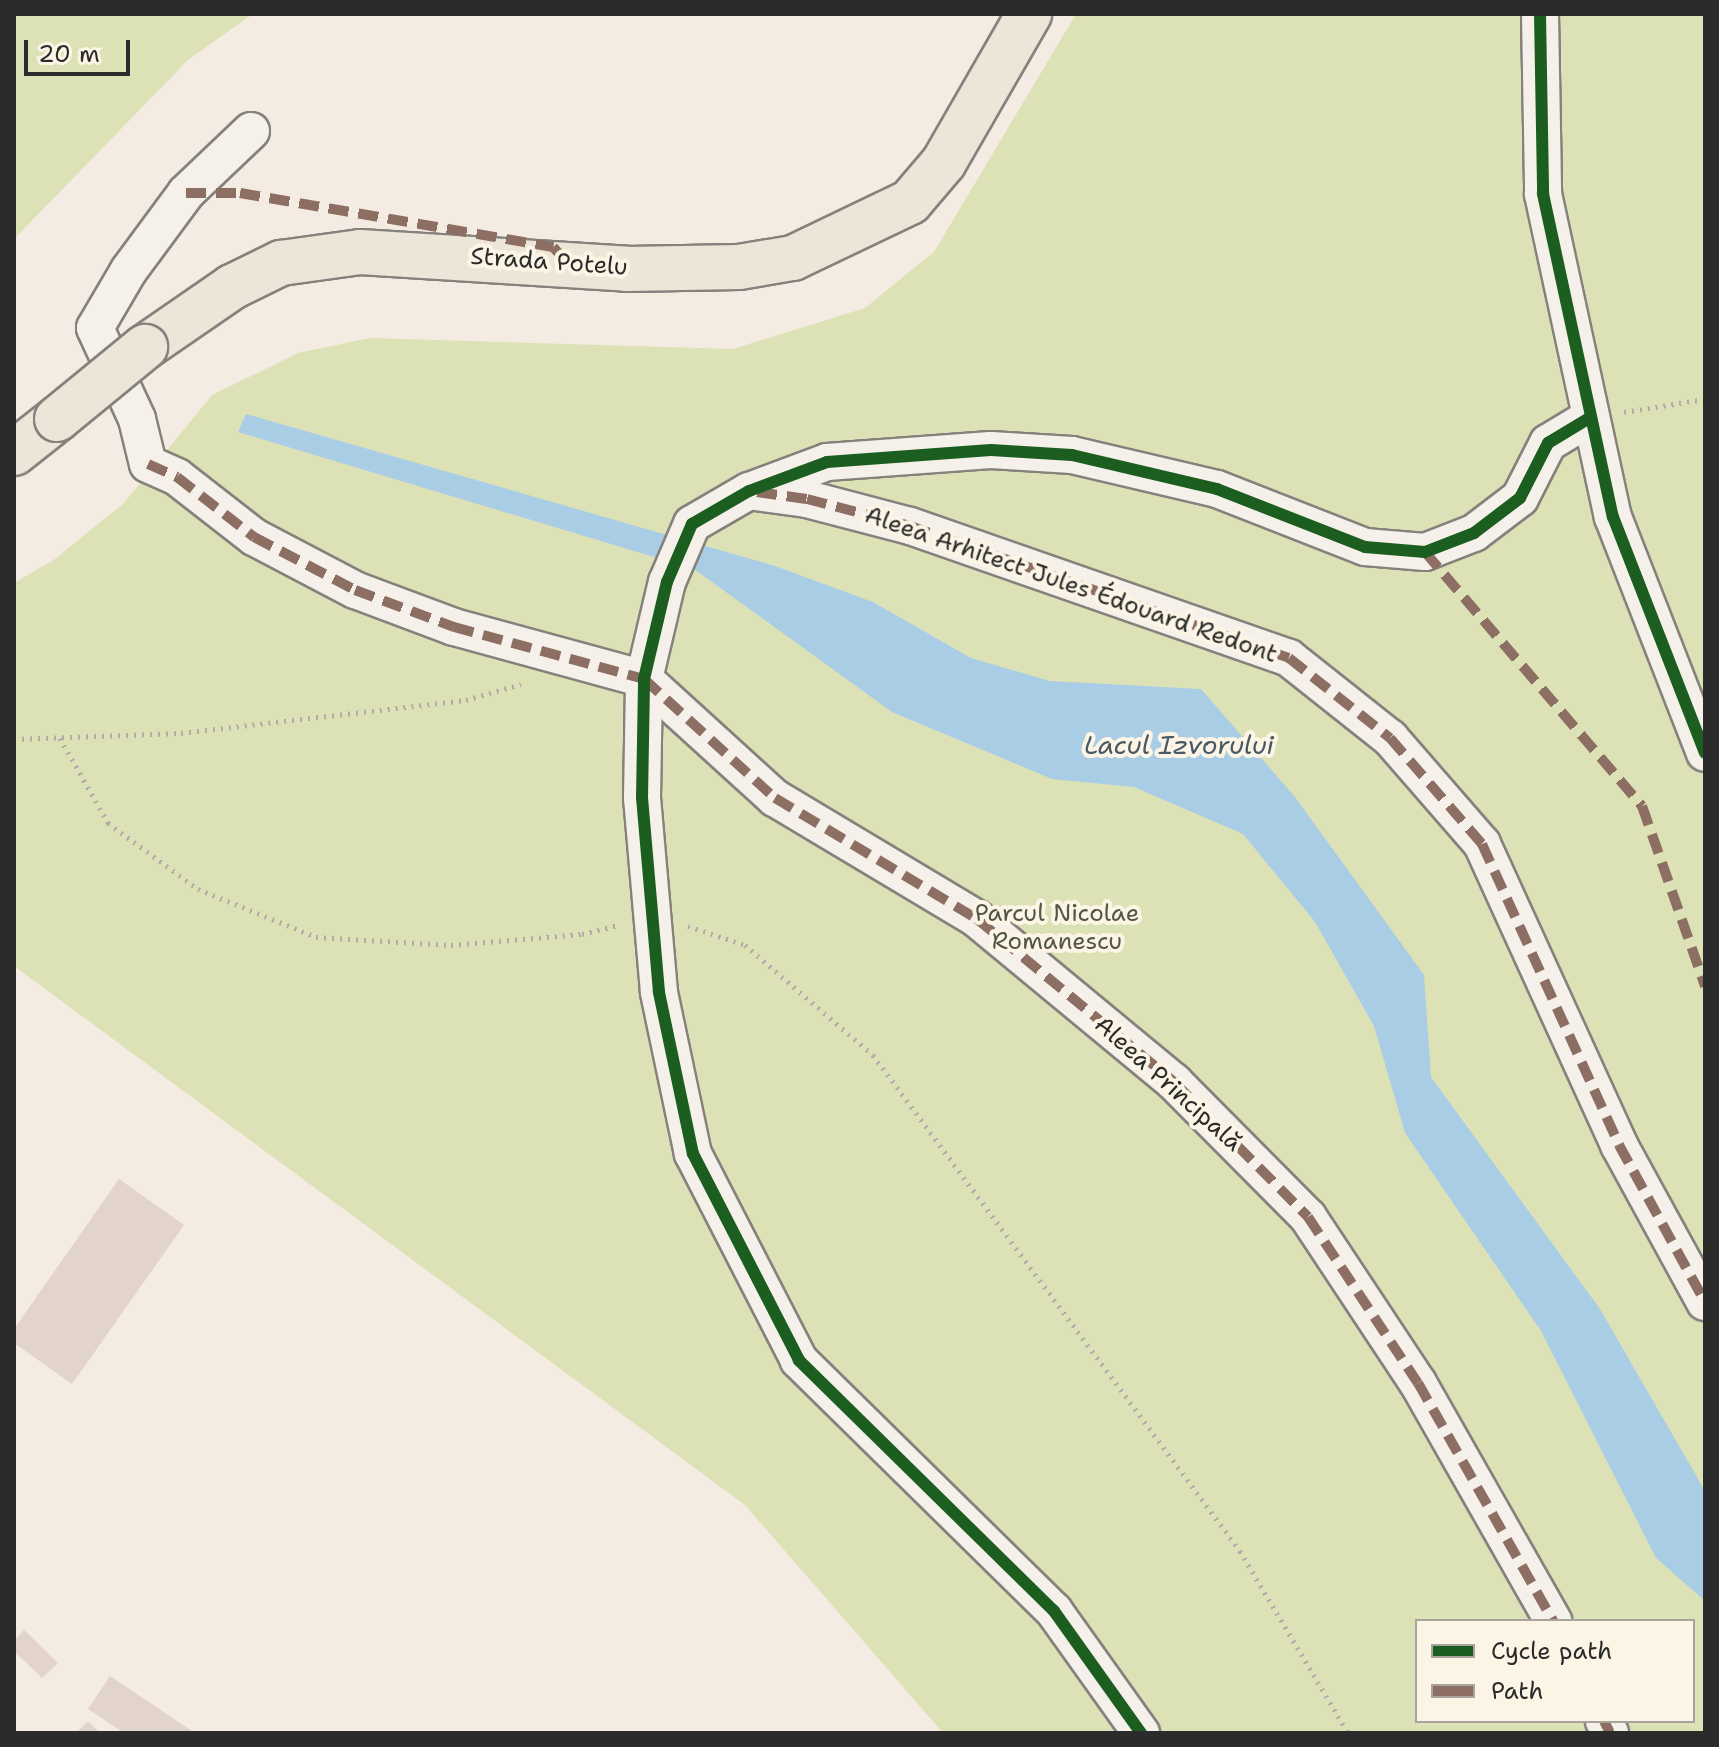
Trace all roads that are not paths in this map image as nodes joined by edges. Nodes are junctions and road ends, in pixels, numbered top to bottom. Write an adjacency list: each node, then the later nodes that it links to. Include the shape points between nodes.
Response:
1 (1029, 14): 5 (main road, Strada Potelu, bridge, via 944,162 910,202 793,258 739,267 627,269 360,252 281,263 232,287 145,347)
2 (1540, 14): 4 (street, via 1543,194)
3 (251, 131): 7 (street, via 186,193 129,270 95,328 137,419 148,464 177,477 254,537 355,590 454,627)
4 (1591, 417): 6 (street, via 1548,443 1520,498 1474,533 1425,552 1365,547 1217,489 1072,455 991,450 827,462); 8 (street, via 1613,517)
5 (14, 453)
6 (749, 491): 7 (street, via 692,524 667,582); 9 (street, Aleea Arhitect Jules Édouard Redont, via 807,499 910,526 1289,658 1390,738 1482,844 1619,1145)
7 (644, 679): 10 (street, Aleea Principală, via 775,798 977,919 1174,1082 1308,1217 1418,1383); 11 (street, via 642,798 659,992 693,1154 799,1360 1054,1611)
8 (1705, 753)
9 (1705, 1302)
10 (1552, 1619)
11 (1141, 1733)

